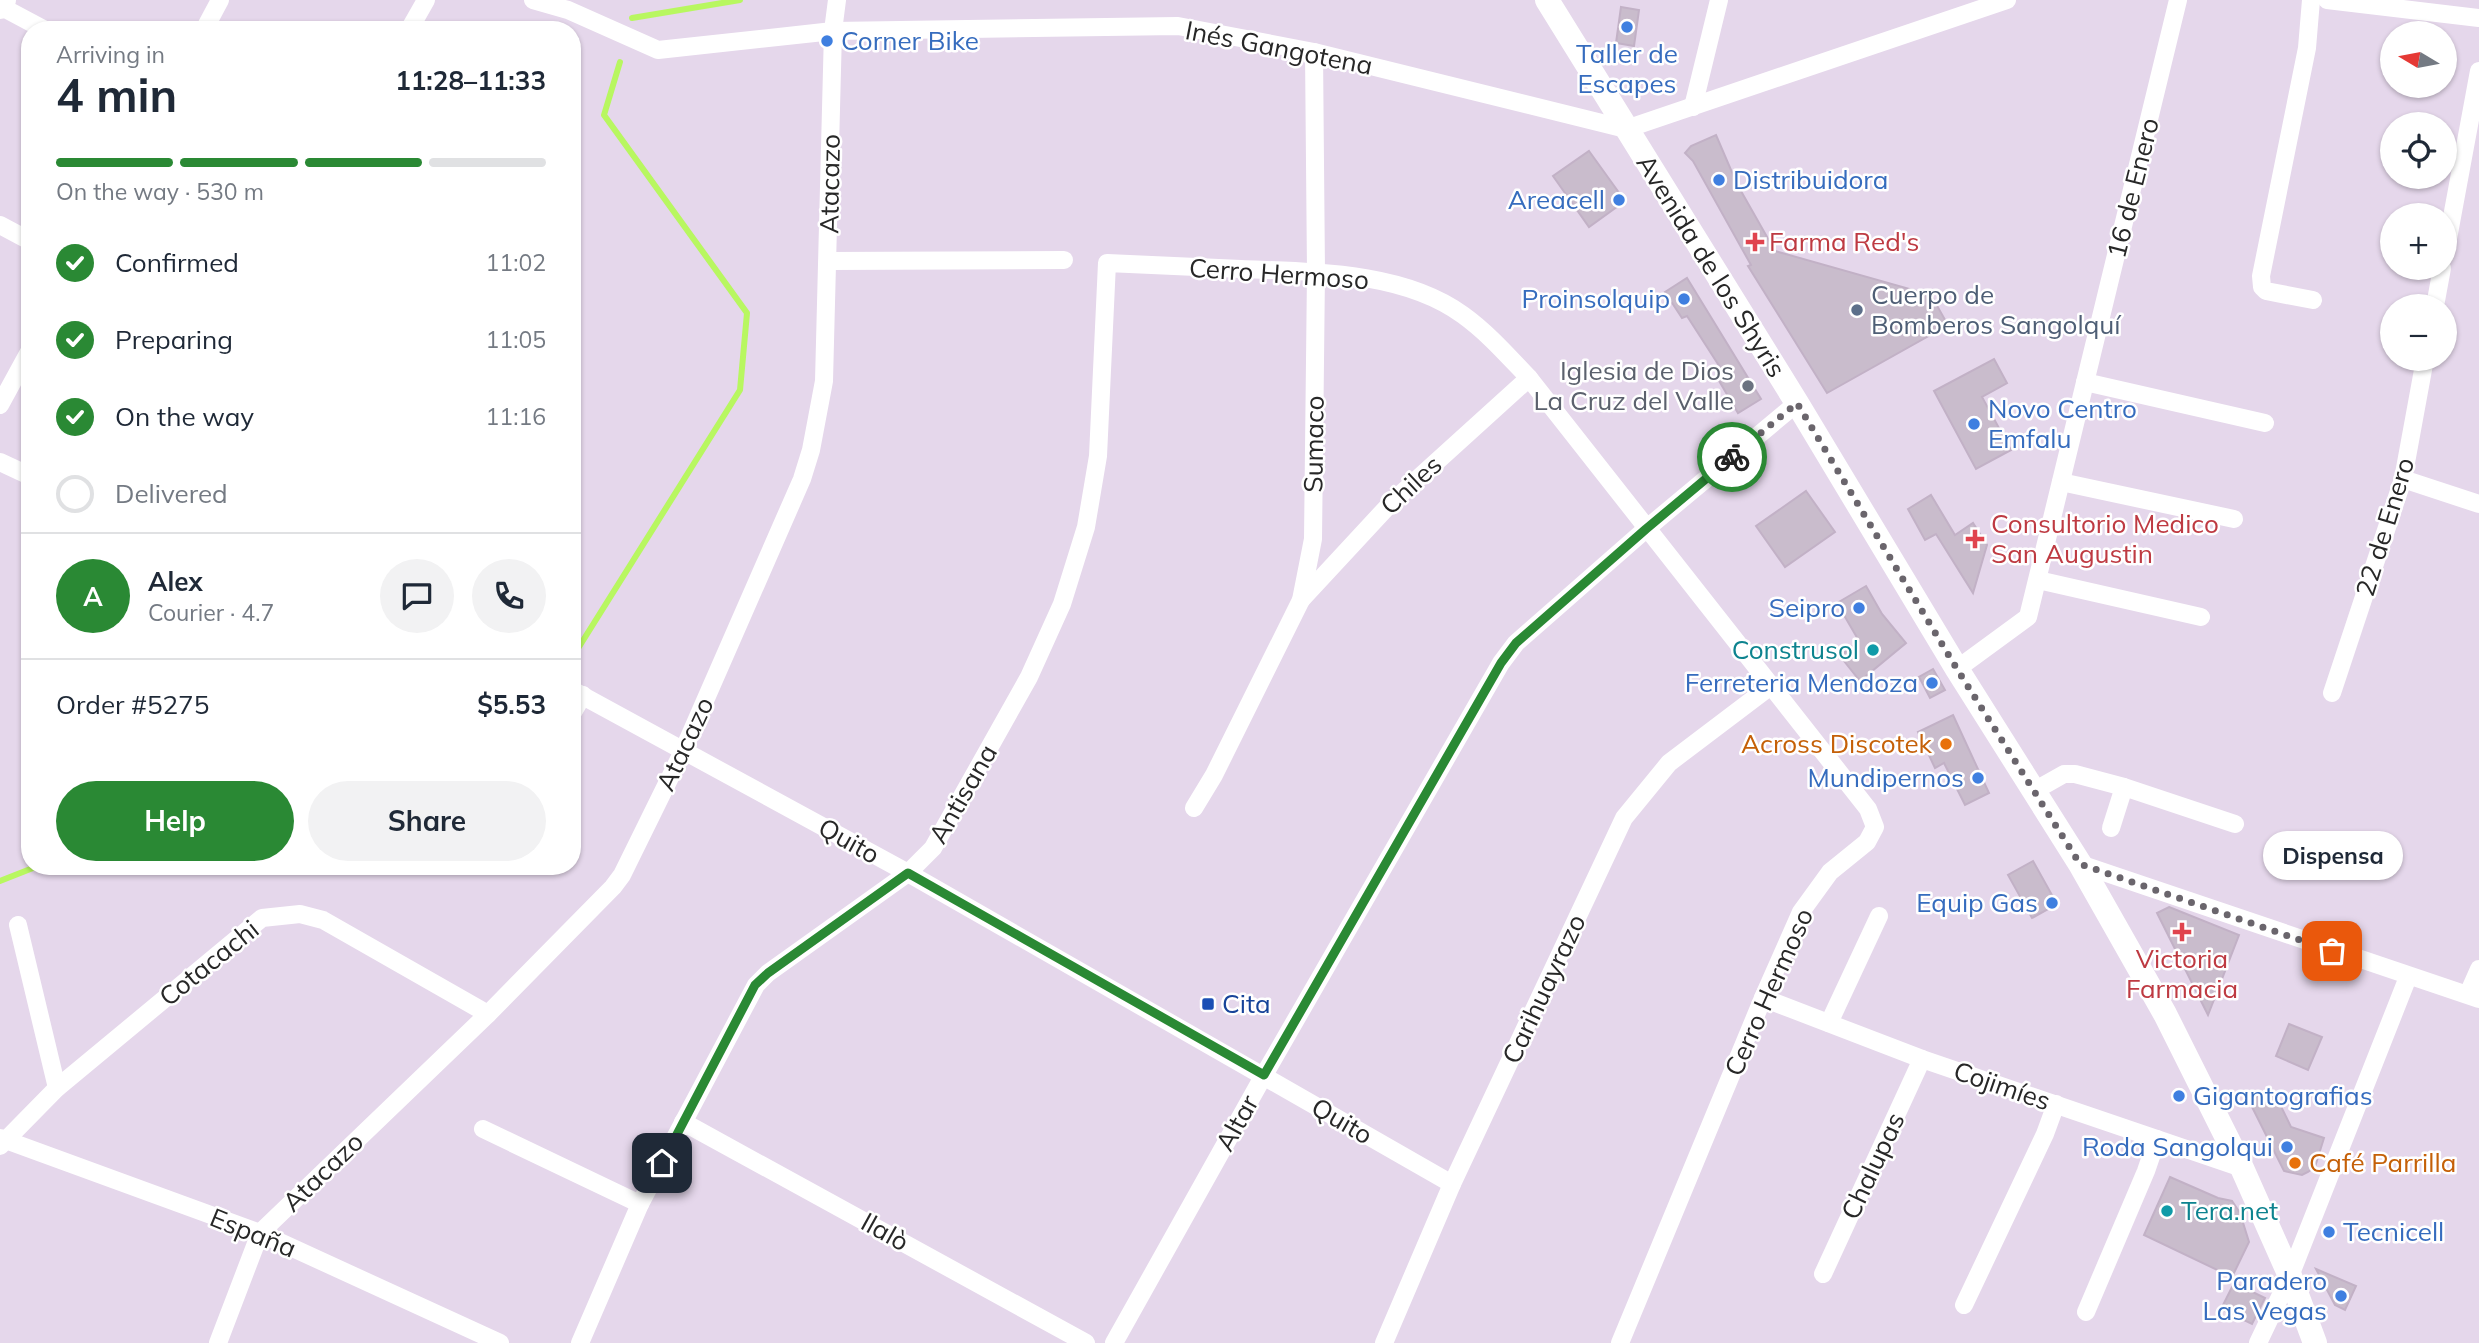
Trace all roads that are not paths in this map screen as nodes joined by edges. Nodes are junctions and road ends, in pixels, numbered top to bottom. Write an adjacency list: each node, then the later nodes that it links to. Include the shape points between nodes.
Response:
1 (4, 0): 12 (main road)
2 (220, 0): 15 (street)
3 (425, 0): 16 (street)
4 (533, 0): 17 (street, Inés Gangotena, via 568,10 658,50)
5 (837, 0): 17 (street, Atacazo)
6 (1547, 0): 21 (main road, Avenida de los Shyris)
7 (1719, 0): 20 (street)
8 (2007, 0): 20 (street)
9 (2178, 0): 33 (street, 16 de Enero)
10 (2311, 0): 29 (street, via 2307,48 2261,276 2266,291)
11 (2327, 0): 13 (street)
12 (0, 6): 14 (street)
13 (2479, 18)
14 (28, 21)
15 (209, 21)
16 (414, 21)
17 (833, 31): 18 (street, Inés Gangotena, via 1178,26); 26 (street, Atacazo)
18 (1314, 52): 21 (street, Inés Gangotena); 28 (street, Sumaco)
19 (2479, 71): 22 (street)
20 (1693, 107): 21 (street)
21 (1626, 129): 34 (main road, Avenida de los Shyris)
22 (2455, 203)
23 (0, 226): 24 (street)
24 (21, 236)
25 (1065, 260): 26 (street)
26 (829, 261): 51 (street, Atacazo, via 824,381 811,450)
27 (1107, 263): 28 (street, Cerro Hermoso); 58 (street, Antisana, via 1098,456 1086,527 1062,604 1029,677 933,848)
28 (1316, 272): 32 (street, Cerro Hermoso, via 1397,284 1434,299 1463,314); 45 (street, Sumaco, via 1313,539)
29 (2313, 300)
30 (21, 366): 35 (street)
31 (2423, 371): 39 (street, 22 de Enero)
32 (1529, 378): 43 (street, Cerro Hermoso); 45 (street, Chiles, via 1391,503)
33 (2085, 382): 36 (street); 40 (street, 16 de Enero)
34 (1797, 403): 43 (street, Altar); 47 (main road, Avenida de los Shyris)
35 (0, 405)
36 (2265, 424)
37 (0, 462): 38 (street)
38 (21, 471)
39 (2403, 479): 41 (street); 49 (street, 22 de Enero)
40 (2061, 482): 42 (street); 44 (street, 16 de Enero)
41 (2479, 504)
42 (2234, 519)
43 (1646, 529): 48 (street, Cerro Hermoso); 68 (street, Altar, via 1516,643 1501,663)
44 (2038, 580): 46 (street); 47 (street, 16 de Enero, via 2028,617)
45 (1301, 600): 54 (street, Sumaco)
46 (2201, 617)
47 (1957, 669): 53 (main road, Avenida de los Shyris)
48 (1772, 685): 64 (street, Cerro Hermoso, via 1868,809 1875,827 1867,842 1830,872 1801,912); 76 (street, Carihuayrazo, via 1669,763 1624,818)
49 (2332, 693)
50 (581, 695): 51 (street, Quito)
51 (683, 751): 58 (street, Quito); 65 (street, Atacazo, via 622,875)
52 (2124, 787): 53 (street, via 2064,774); 55 (street); 56 (street)
53 (2034, 791): 57 (main road, Avenida de los Shyris)
54 (1194, 808)
55 (2235, 824)
56 (2111, 828)
57 (2080, 864): 62 (street); 75 (main road, Avenida de los Shyris, via 2165,1014)
58 (908, 873): 68 (street, Quito); 71 (street, Antisana, via 755,985)
59 (1880, 916): 66 (street)
60 (18, 925): 69 (street)
61 (2479, 969): 63 (street)
62 (2408, 977): 63 (street); 80 (street)
63 (2473, 997)
64 (1763, 998): 66 (street, Cojimíes); 89 (street, Cerro Hermoso)
65 (488, 1014): 69 (street, Cotacachi, via 323,920 300,914 261,918); 78 (street, Atacazo)
66 (1829, 1023): 67 (street, Cojimíes)
67 (1922, 1059): 70 (street, Cojimíes); 79 (street, Chalupas)
68 (1264, 1075): 76 (street, Quito); 87 (street, Altar)
69 (57, 1088): 74 (street, Cotacachi)
70 (2056, 1104): 73 (street, Cojimíes); 81 (street)
71 (683, 1122): 77 (street, Antisana); 86 (street, Ilalò)
72 (483, 1129): 77 (street)
73 (2157, 1139): 75 (street, Cojimíes); 82 (street)
74 (1, 1141): 78 (street, España)
75 (2242, 1168): 80 (main road, Avenida de los Shyris)
76 (1451, 1184): 88 (street, Carihuayrazo)
77 (640, 1204): 85 (street, Antisana)
78 (260, 1233): 83 (street, Atacazo); 84 (street, España)
79 (1823, 1274)
80 (2290, 1276): 90 (street); 91 (main road, Avenida de los Shyris)
81 (1964, 1305)
82 (2086, 1312)
83 (218, 1343)
84 (500, 1343)
85 (580, 1343)
86 (1086, 1343)
87 (1114, 1343)
88 (1384, 1343)
89 (1620, 1343)
90 (2258, 1343)
91 (2315, 1343)

